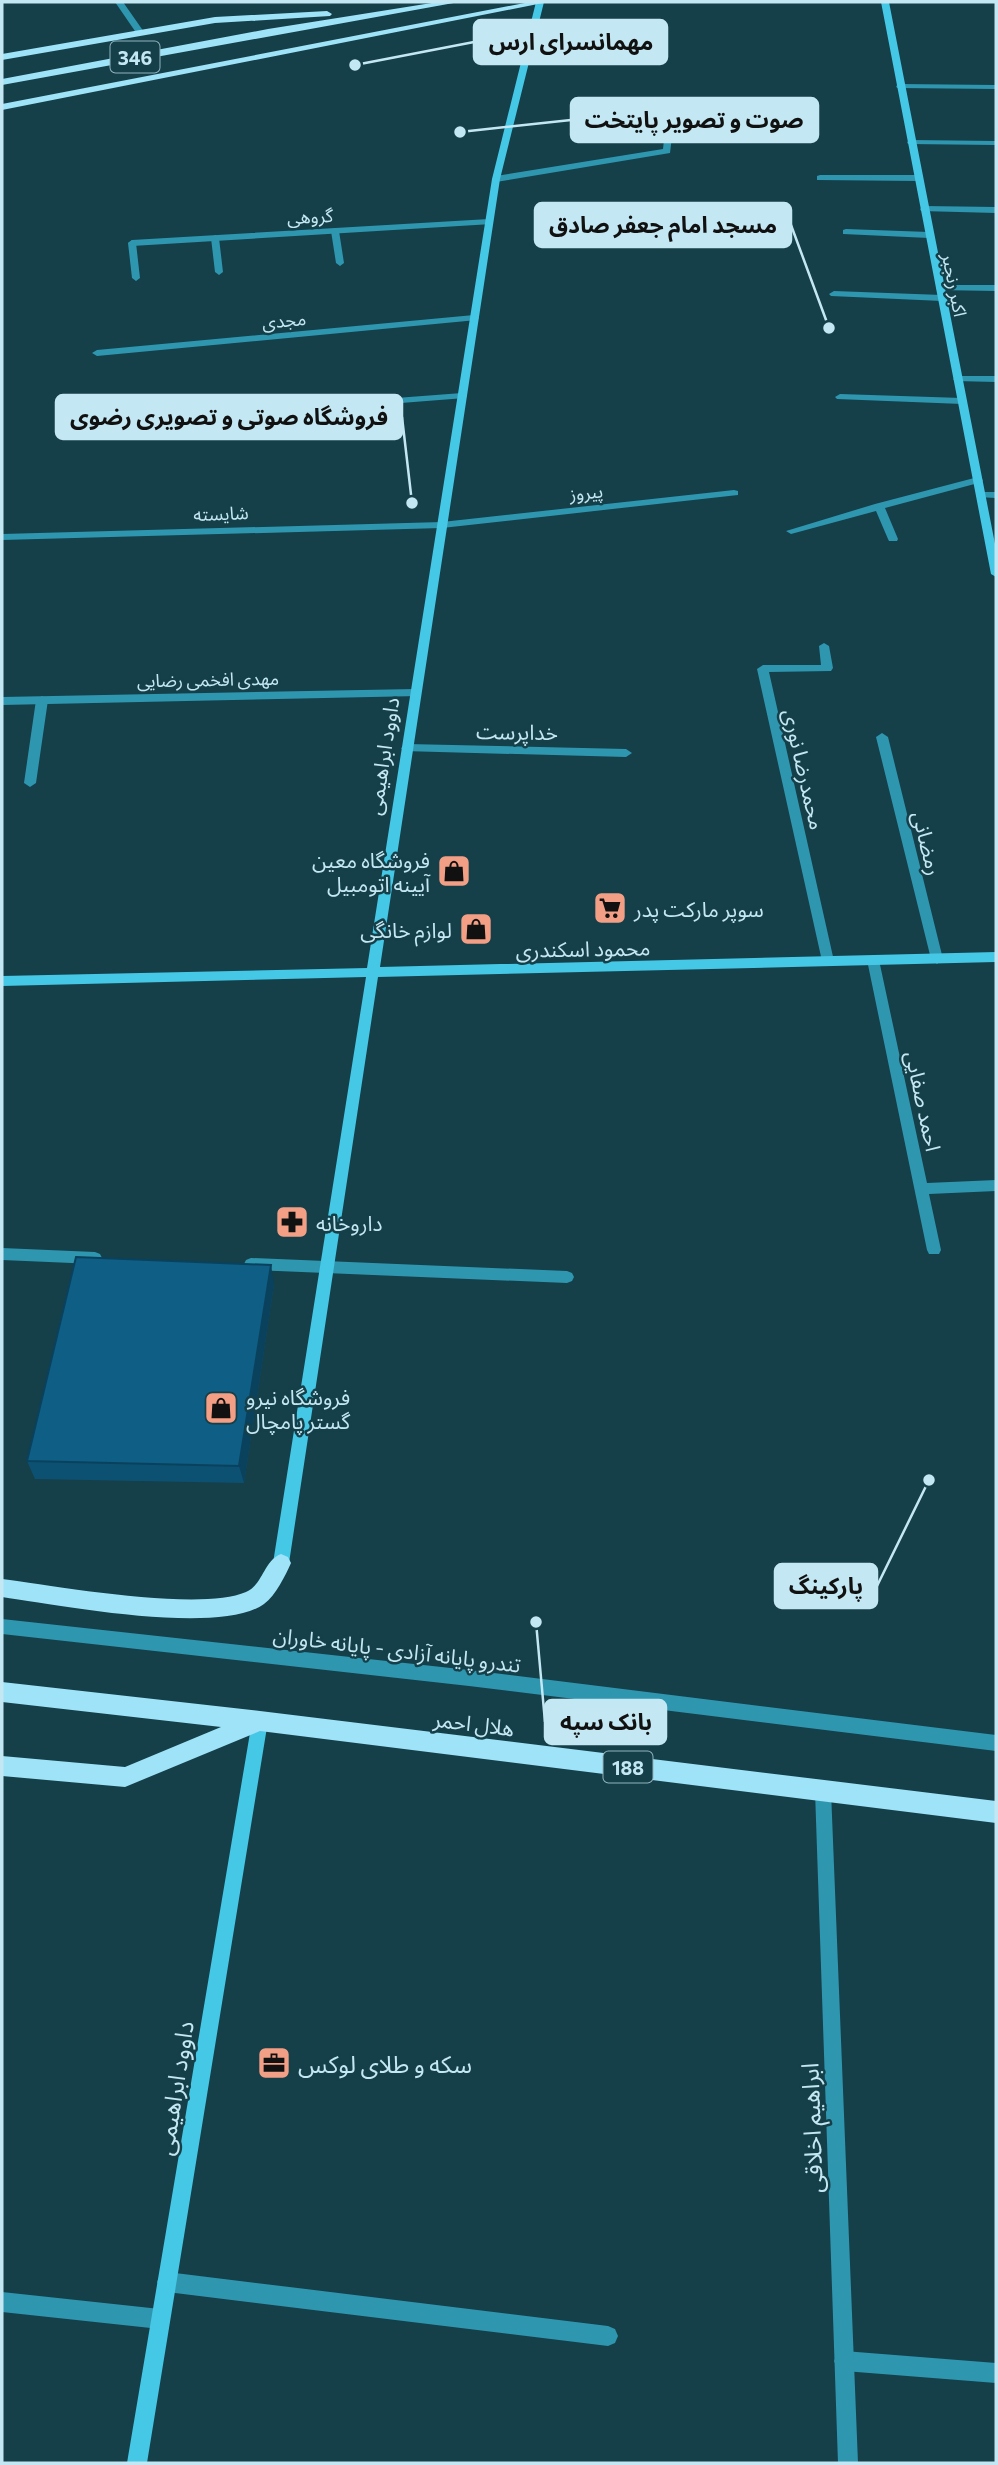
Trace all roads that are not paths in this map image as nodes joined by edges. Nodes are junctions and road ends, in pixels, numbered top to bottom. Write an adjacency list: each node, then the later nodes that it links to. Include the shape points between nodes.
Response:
1 (119, 2): 7 (street)
2 (425, 2): 6 (main road)
3 (454, 2): 6 (main road, 346)
4 (885, 2): 10 (street, اکبر رنجبر)
5 (539, 3): 13 (main road); 18 (street, داوود ابراهیمی)
6 (407, 10): 7 (main road, via 240,17); 9 (main road, 346)
7 (140, 32): 8 (main road)
8 (2, 57)
9 (2, 82)
10 (900, 86): 11 (street); 14 (street, اکبر رنجبر)
11 (996, 87)
12 (672, 103): 18 (street, via 667,151)
13 (2, 107)
14 (911, 142): 15 (street); 17 (street, اکبر رنجبر)
15 (996, 143)
16 (820, 178): 17 (street)
17 (918, 178): 19 (street, اکبر رنجبر)
18 (496, 179): 21 (street, داوود ابراهیمی)
19 (924, 209): 20 (street); 24 (street, اکبر رنجبر)
20 (996, 210)
21 (489, 222): 22 (street, گروهی); 33 (street, داوود ابراهیمی)
22 (335, 231): 25 (street, گروهی); 26 (street)
23 (846, 232): 24 (street)
24 (929, 235): 29 (street, اکبر رنجبر)
25 (215, 238): 27 (street); 28 (street, گروهی, via 132,243)
26 (340, 263)
27 (219, 272)
28 (136, 278)
29 (940, 288): 30 (street); 32 (street, اکبر رنجبر)
30 (996, 288)
31 (834, 294): 32 (street)
32 (942, 298): 35 (street, اکبر رنجبر)
33 (474, 318): 34 (street, مجدی); 37 (street, داوود ابراهیمی)
34 (97, 353)
35 (958, 379): 36 (street); 39 (street, اکبر رنجبر)
36 (996, 379)
37 (462, 396): 40 (street); 46 (street, داوود ابراهیمی)
38 (840, 397): 39 (street)
39 (962, 401): 41 (street, اکبر رنجبر)
40 (82, 425)
41 (978, 480): 43 (street, اکبر رنجبر); 45 (street)
42 (734, 493): 46 (street, پیروز)
43 (981, 495): 44 (street); 50 (street, اکبر رنجبر)
44 (996, 495)
45 (878, 506): 47 (street); 49 (street)
46 (442, 525): 48 (street, شایسته); 52 (street, داوود ابراهیمی)
47 (791, 531)
48 (2, 537)
49 (893, 539)
50 (996, 574)
51 (824, 646): 62 (street, محمدرضا نوری, via 827,668 763,669)
52 (415, 693): 53 (street, مهدی افخمی رضایی); 56 (street, داوود ابراهیمی)
53 (42, 700): 54 (street, مهدی افخمی رضایی); 58 (street)
54 (2, 701)
55 (882, 737): 60 (street, رمضانی)
56 (407, 748): 57 (street, خداپرست); 63 (street, داوود ابراهیمی)
57 (626, 753)
58 (30, 783)
59 (996, 957): 60 (street, محمود اسکندری)
60 (937, 959): 61 (street, محمود اسکندری)
61 (873, 960): 62 (street, محمود اسکندری); 66 (street, احمد صفایی)
62 (828, 961): 63 (street, محمود اسکندری)
63 (371, 972): 64 (street, محمود اسکندری); 71 (street, داوود ابراهیمی)
64 (2, 981)
65 (996, 1185): 66 (street)
66 (921, 1188): 67 (street, احمد صفایی)
67 (934, 1250)
68 (2, 1254): 69 (street)
69 (110, 1258)
70 (231, 1264): 71 (street)
71 (326, 1268): 72 (street); 73 (street, داوود ابراهیمی)
72 (567, 1277)
73 (281, 1563): 74 (main road, via 257,1597 231,1607 191,1609)
74 (2, 1588)
75 (2, 1626): 78 (street, تندرو پایانه آزادی - پایانه خاوران)
76 (2, 1692): 77 (main road, هلال احمر)
77 (260, 1721): 79 (main road, via 125,1777); 80 (main road, هلال احمر / 188); 82 (street, داوود ابراهیمی)
78 (996, 1743)
79 (2, 1766)
80 (823, 1791): 81 (main road, هلال احمر / 188); 86 (street, ابراهیم اخلاقی)
81 (996, 1812)
82 (167, 2282): 84 (street, داوود ابراهیمی); 85 (street)
83 (2, 2302): 84 (street)
84 (160, 2319): 88 (street, داوود ابراهیمی)
85 (608, 2336)
86 (844, 2361): 87 (street); 89 (street, ابراهیم اخلاقی)
87 (996, 2373)
88 (137, 2463)
89 (848, 2463)

